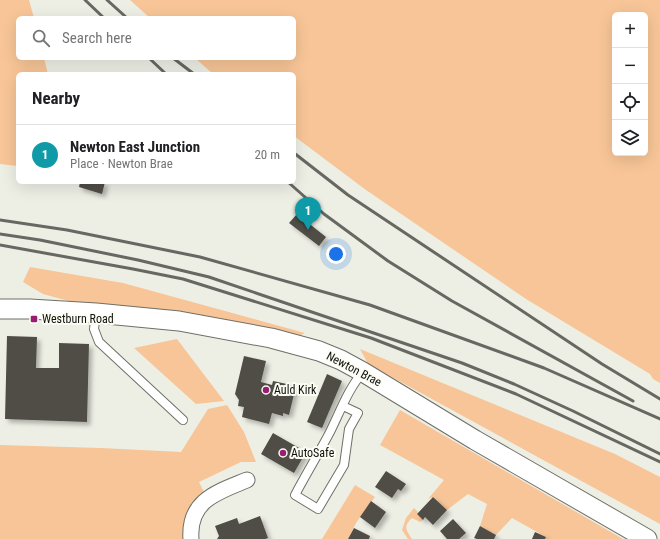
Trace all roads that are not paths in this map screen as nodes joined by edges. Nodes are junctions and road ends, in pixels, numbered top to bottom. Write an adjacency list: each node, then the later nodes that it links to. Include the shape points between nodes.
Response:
1 (0, 309): 2 (street, Newton Brae)
2 (96, 313): 3 (street, Newton Brae, via 179,322 270,338 319,351); 5 (lane, via 94,329 99,342)
3 (363, 372): 4 (lane, via 354,383); 8 (street, Newton Brae)
4 (343, 406): 4 (lane, via 294,495 318,509 344,465 349,429 358,413)
5 (184, 420)
6 (247, 480): 7 (street, via 206,499 195,513)
7 (191, 539)
8 (647, 539)

